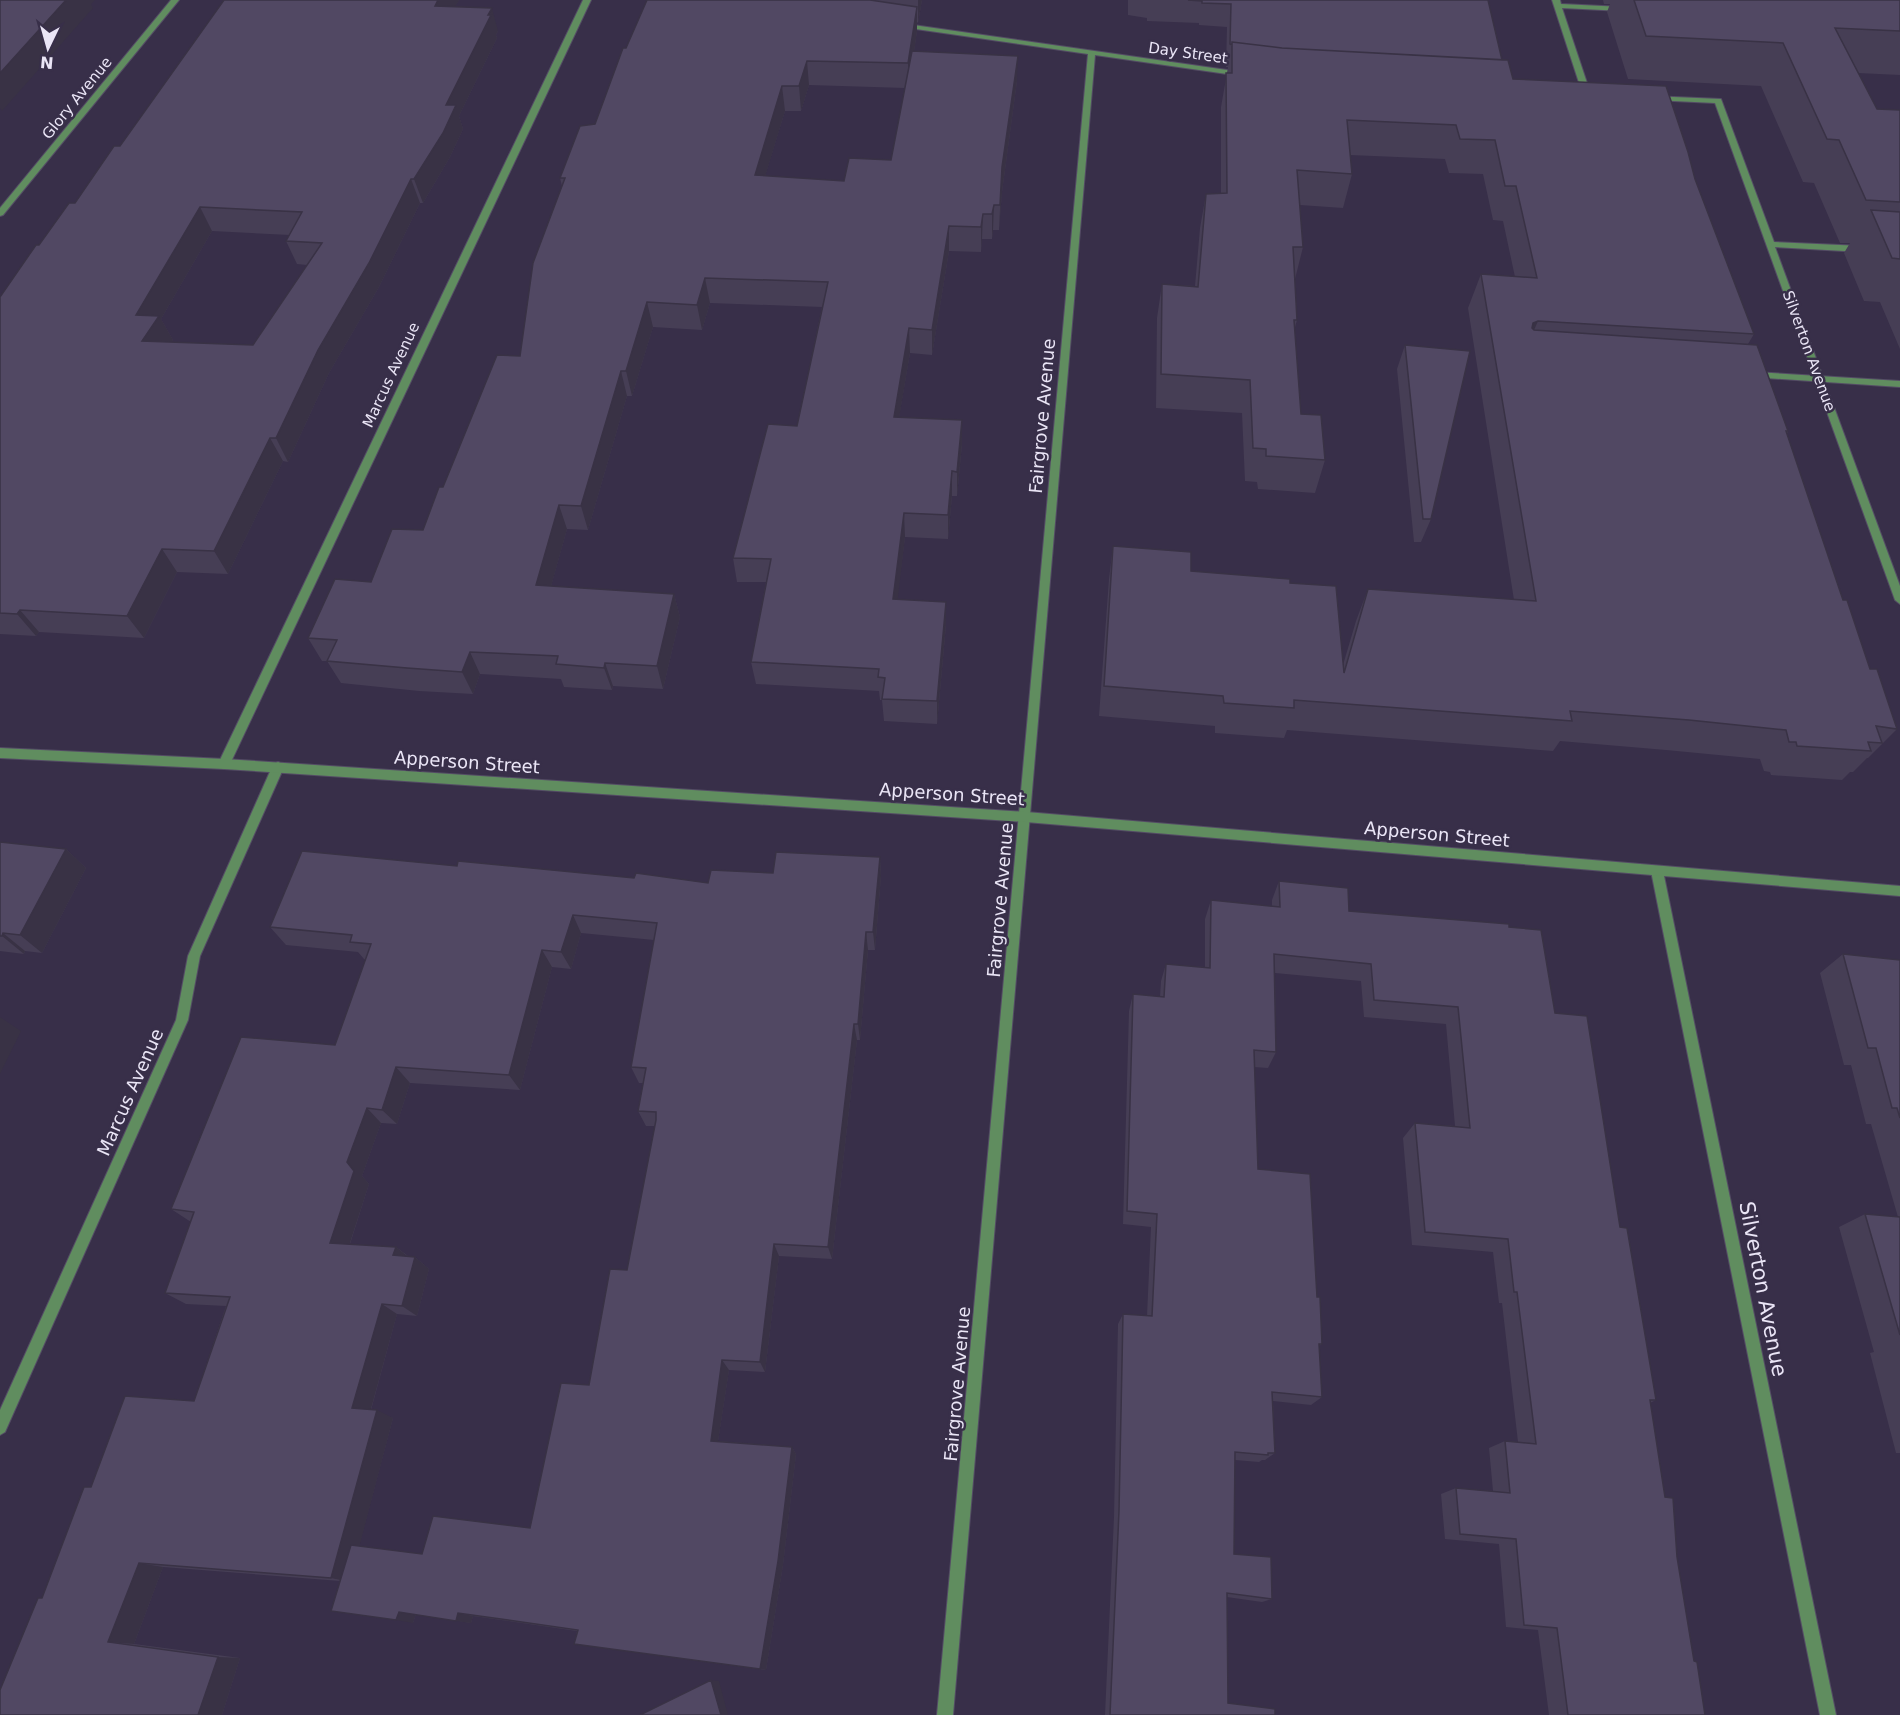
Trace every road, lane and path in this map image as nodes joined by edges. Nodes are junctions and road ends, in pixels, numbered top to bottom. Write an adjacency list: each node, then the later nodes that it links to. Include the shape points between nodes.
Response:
1 (175, 0): 12 (street, Glory Avenue)
2 (587, 0): 20 (street, Marcus Avenue)
3 (1557, 3): 4 (street); 9 (street)
4 (1629, 9)
5 (894, 23): 6 (street, Day Street)
6 (1092, 52): 7 (street, Day Street); 22 (street, Fairgrove Avenue)
7 (1253, 75)
8 (1575, 94): 9 (street)
9 (1587, 94): 10 (street)
10 (1598, 95)
11 (1646, 98): 13 (street, Silverton Avenue, via 1718,101)
12 (0, 213)
13 (1771, 244): 14 (street); 16 (street, Silverton Avenue)
14 (1867, 249)
15 (1748, 375): 16 (street)
16 (1820, 380): 17 (street); 18 (street, Silverton Avenue)
17 (1900, 384)
18 (1900, 600)
19 (0, 753): 20 (street, Apperson Street)
20 (224, 764): 21 (street, Apperson Street)
21 (278, 768): 22 (street, Apperson Street); 25 (street, Marcus Avenue, via 194,956 182,1020)
22 (1026, 817): 23 (street, Apperson Street); 26 (street, Fairgrove Avenue)
23 (1657, 872): 24 (street, Apperson Street); 27 (street, Silverton Avenue)
24 (1900, 891)
25 (0, 1427)
26 (945, 1715)
27 (1828, 1715)

